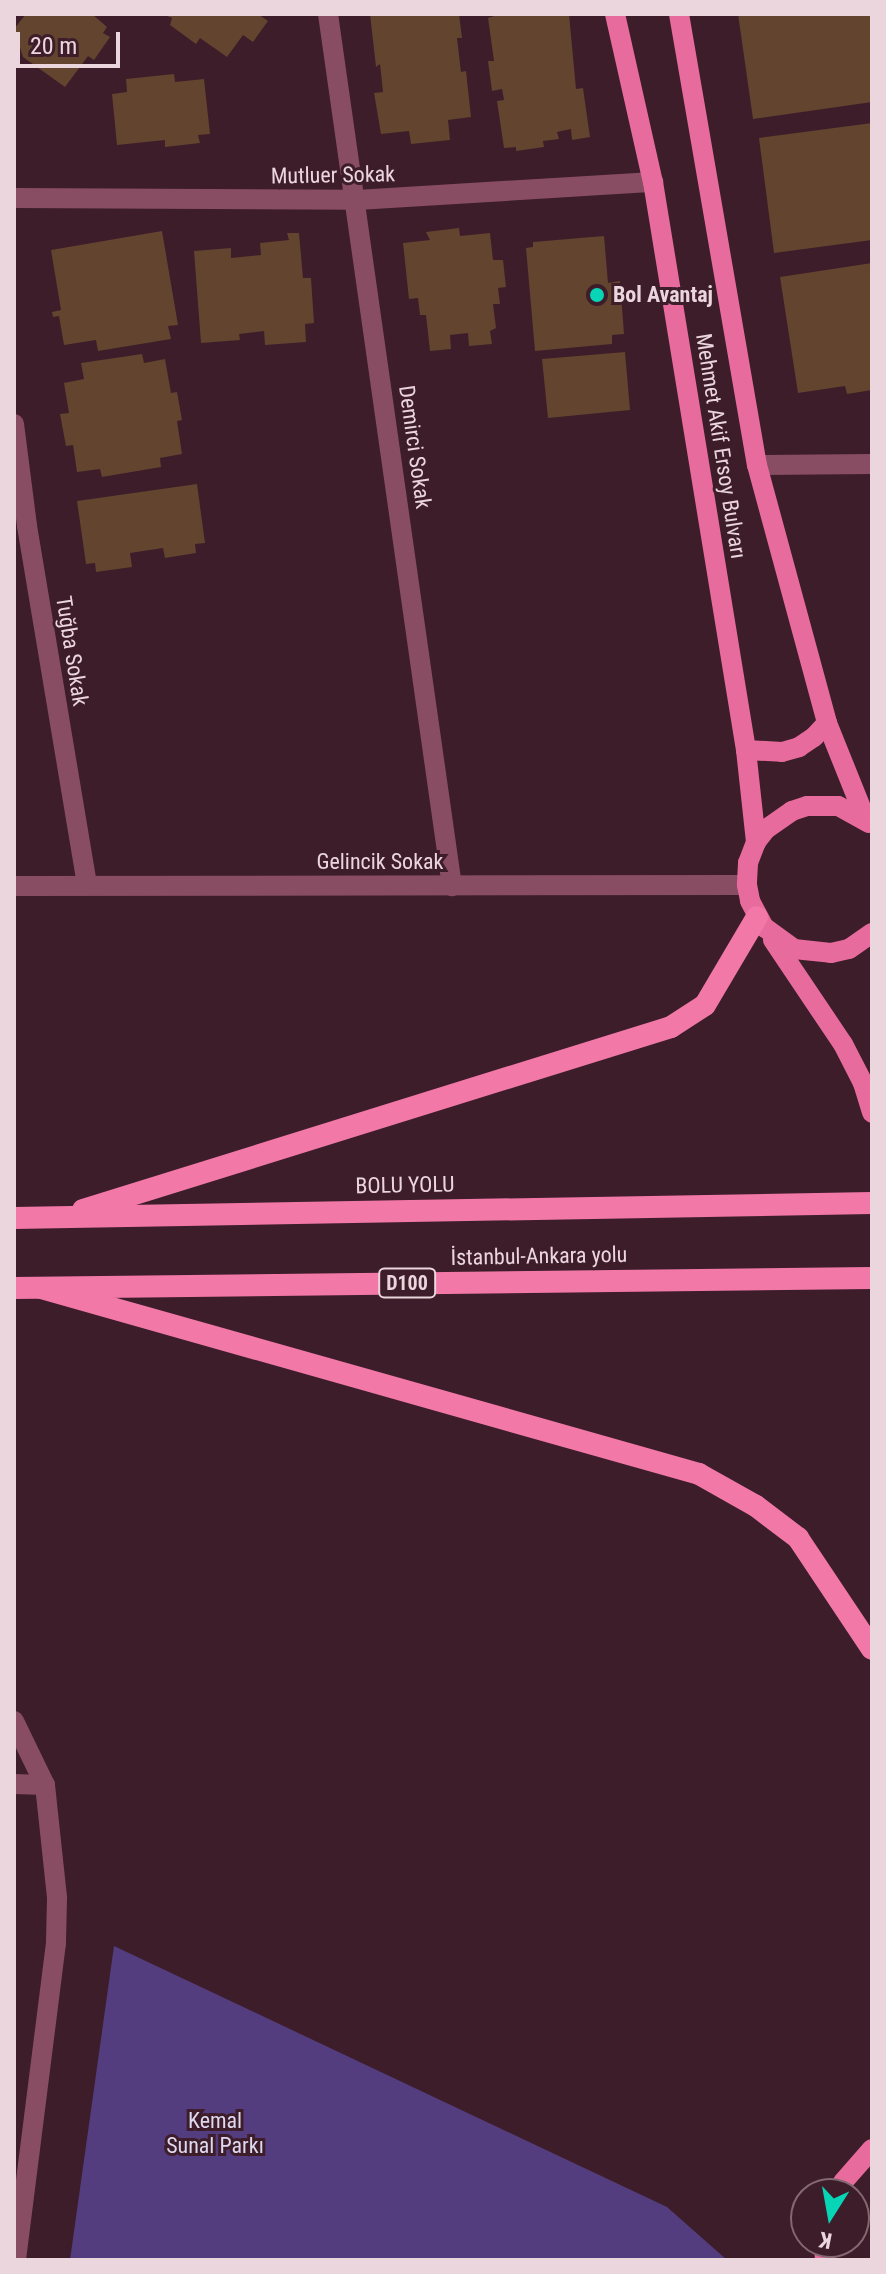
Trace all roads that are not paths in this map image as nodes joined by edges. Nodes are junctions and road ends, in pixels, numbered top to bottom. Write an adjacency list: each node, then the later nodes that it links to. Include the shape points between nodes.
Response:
1 (328, 14): 6 (street, Demirci Sokak)
2 (615, 14): 4 (main road, Mehmet Akif Ersoy Bulvarı)
3 (679, 14): 9 (main road, Mehmet Akif Ersoy Bulvarı)
4 (653, 182): 6 (street, Mutluer Sokak); 12 (main road, Mehmet Akif Ersoy Bulvarı)
5 (14, 198): 6 (street, Mutluer Sokak)
6 (357, 200): 18 (street, Demirci Sokak)
7 (14, 424): 10 (street, Tuğba Sokak)
8 (872, 464): 9 (street)
9 (757, 465): 11 (main road, Mehmet Akif Ersoy Bulvarı)
10 (21, 526): 15 (street, Tuğba Sokak)
11 (827, 723): 12 (main road, via 799,747 782,752); 13 (main road, Mehmet Akif Ersoy Bulvarı)
12 (746, 750): 14 (main road, Mehmet Akif Ersoy Bulvarı)
13 (869, 823): 14 (main road, via 838,806 807,806 777,818)
14 (756, 842): 16 (main road)
15 (87, 885): 17 (street, Gelincik Sokak); 18 (street, Gelincik Sokak)
16 (747, 885): 18 (street, Gelincik Sokak); 19 (main road)
17 (14, 886)
18 (452, 886)
19 (760, 922): 20 (main road, via 794,949 812,953 849,949); 21 (main road, via 843,1044); 23 (highway, via 705,1005 671,1027)
20 (872, 933)
21 (872, 1113)
22 (872, 1203): 23 (highway, BOLU YOLU)
23 (57, 1217): 24 (highway, BOLU YOLU)
24 (14, 1218)
25 (872, 1278): 27 (highway, İstanbul-Ankara yolu / D100)
26 (14, 1288): 27 (highway, İstanbul-Ankara yolu / D100)
27 (41, 1288): 28 (highway, via 699,1474 756,1506 798,1538)
28 (872, 1649)
29 (14, 1721): 31 (street)
30 (14, 1784): 31 (street)
31 (45, 1785): 34 (street, via 54,1845 56,1943)
32 (872, 2149): 33 (main road)
33 (847, 2178)
34 (16, 2260)

